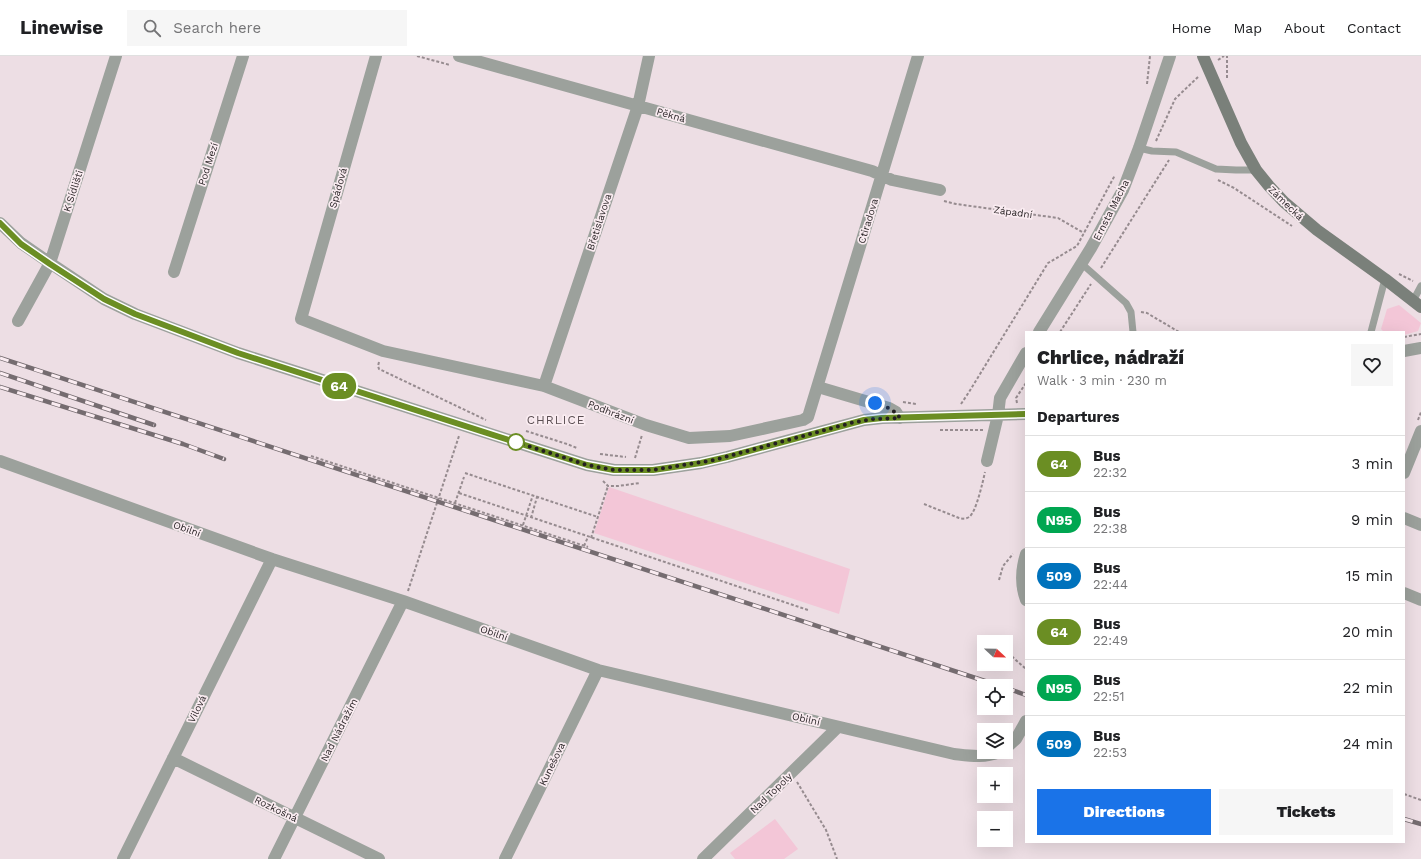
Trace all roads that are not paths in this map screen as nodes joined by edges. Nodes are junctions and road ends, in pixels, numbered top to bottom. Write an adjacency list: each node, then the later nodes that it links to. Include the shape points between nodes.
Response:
1 (116, 56): 15 (street, K Sídlišti)
2 (243, 56): 17 (street, Pod Mezí)
3 (376, 56): 21 (street, Spádová)
4 (459, 56): 9 (street, Pěkná)
5 (649, 56): 9 (street, Břetislavova)
6 (918, 56): 12 (street, Ctiradova)
7 (1170, 56): 10 (street, Ernsta Macha)
8 (1204, 56): 11 (street, Zámecká, via 1241,143)
9 (638, 106): 12 (street, Pěkná); 29 (street, Břetislavova)
10 (1139, 148): 11 (lane, via 1176,152 1216,169); 16 (street, Ernsta Macha, via 1124,190)
11 (1256, 170): 18 (street, Zámecká, via 1289,207)
12 (882, 175): 13 (street); 30 (street, Ctiradova)
13 (940, 195)
14 (0, 223): 15 (street, via 21,244)
15 (50, 264): 22 (street, K Sídlišti); 33 (street, via 104,299 135,314 238,353 587,465 614,470 675,467 727,457 851,423)
16 (1082, 264): 23 (street, Ernsta Macha); 24 (lane, via 1126,303 1131,312)
17 (174, 272)
18 (1386, 279): 20 (street, Zámecká); 25 (lane)
19 (1418, 284): 20 (lane)
20 (1417, 304)
21 (301, 319): 29 (street, Podhrázní, via 383,351)
22 (18, 321)
23 (1040, 331)
24 (1133, 331)
25 (1371, 331)
26 (1421, 348): 27 (street)
27 (1405, 351)
28 (1025, 355): 31 (street, via 1000,398)
29 (544, 386): 30 (street, Podhrázní, via 646,425 690,438 730,436 806,419)
30 (818, 387): 33 (street, via 889,408)
31 (998, 409): 32 (street); 33 (street); 37 (street)
32 (1023, 410)
33 (900, 418)
34 (1421, 430): 35 (street)
35 (1418, 448): 38 (street)
36 (0, 461): 42 (street, Obilní)
37 (988, 461)
38 (1405, 471)
39 (1405, 518): 40 (street)
40 (1421, 525)
41 (1020, 553): 44 (street)
42 (272, 559): 46 (street, Obilní); 52 (street, Vilová)
43 (1405, 592): 45 (street)
44 (1025, 597)
45 (1421, 600)
46 (403, 601): 47 (street, Obilní); 53 (street, Nad Nádražím)
47 (598, 670): 49 (street, Obilní); 57 (street, Kunešova)
48 (1025, 723): 50 (street)
49 (838, 727): 51 (street, Obilní, via 954,754); 58 (street, Nad Topoly)
50 (1013, 742)
51 (977, 757)
52 (173, 758): 53 (street, Rozkošná); 54 (street, Vilová)
53 (295, 818): 55 (street, Nad Nádražím); 56 (street, Rozkošná)
54 (123, 859)
55 (274, 859)
56 (379, 859)
57 (505, 859)
58 (703, 859)

